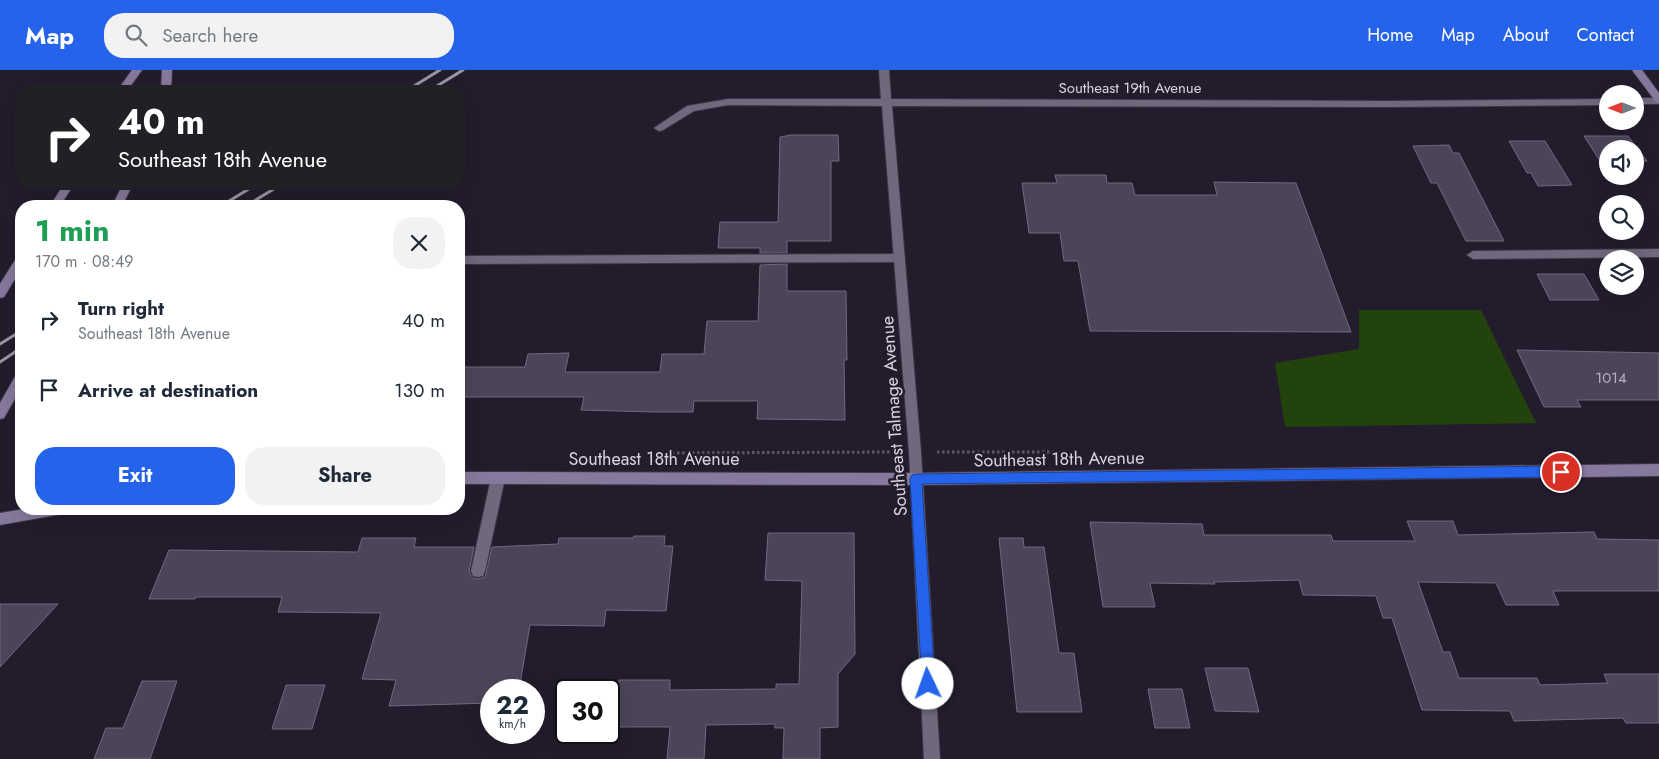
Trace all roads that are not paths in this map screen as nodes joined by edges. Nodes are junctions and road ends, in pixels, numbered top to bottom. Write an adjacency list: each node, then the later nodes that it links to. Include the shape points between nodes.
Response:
1 (137, 70): 5 (street)
2 (167, 70): 6 (street)
3 (884, 70): 9 (street, Southeast Talmage Avenue)
4 (1637, 70): 7 (street)
5 (126, 85)
6 (166, 85)
7 (1659, 100): 8 (street)
8 (1644, 101)
9 (886, 102): 10 (street, Southeast 19th Avenue); 11 (street, Southeast 19th Avenue, via 728,102 690,108); 14 (street, Southeast Talmage Avenue)
10 (1599, 102)
11 (659, 128)
12 (1659, 253): 13 (street)
13 (1473, 255)
14 (899, 258): 15 (street); 23 (street, Southeast Talmage Avenue)
15 (465, 260)
16 (15, 270): 17 (street)
17 (0, 294)
18 (15, 388): 19 (street)
19 (0, 414)
20 (1659, 470): 23 (street, Southeast 18th Avenue)
21 (465, 478): 22 (street, Southeast 18th Avenue)
22 (498, 478): 23 (street, Southeast 18th Avenue); 26 (street)
23 (916, 479): 27 (street, Southeast Talmage Avenue)
24 (22, 515): 25 (street)
25 (0, 519)
26 (478, 571)
27 (932, 759)

